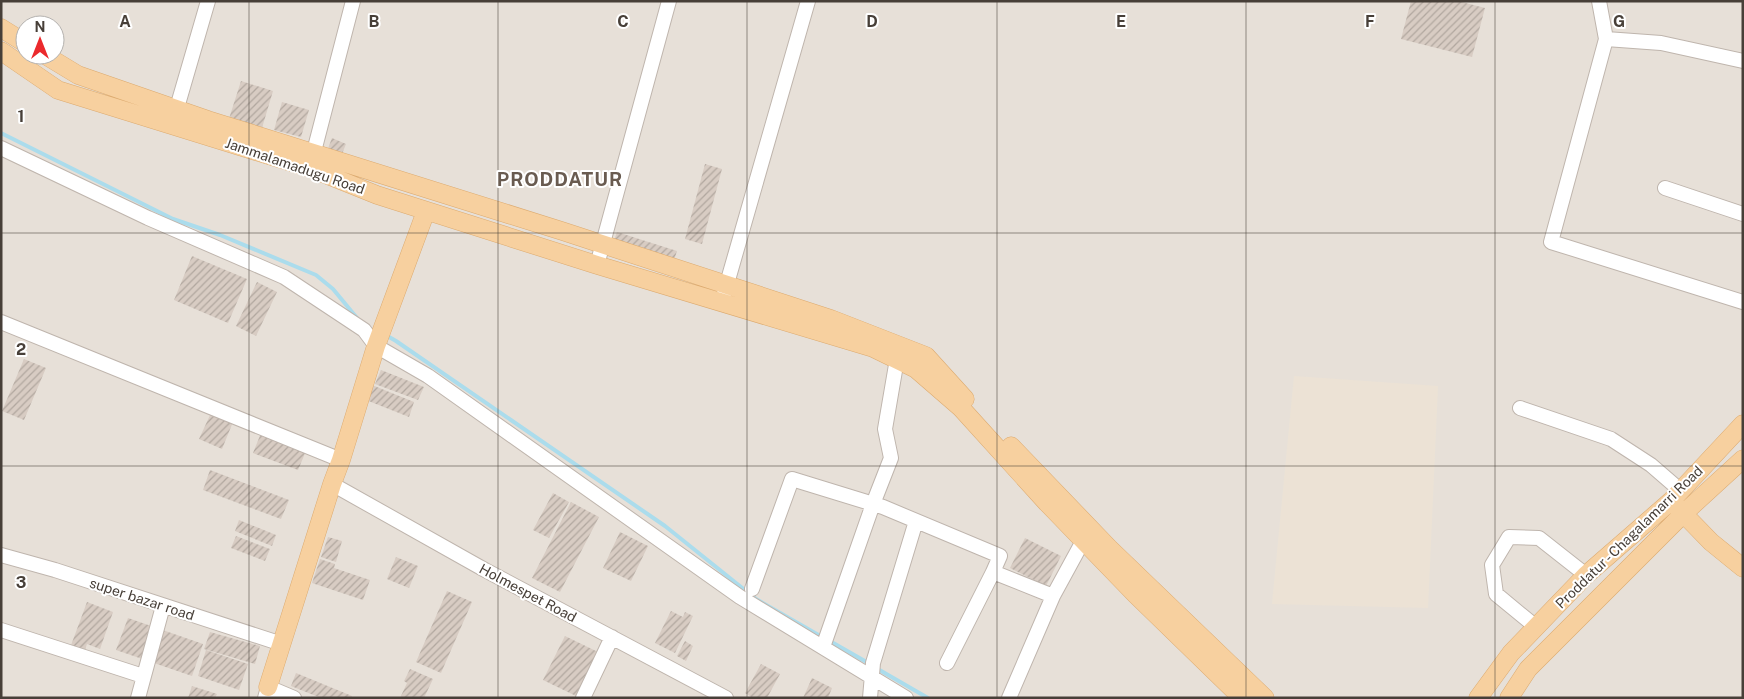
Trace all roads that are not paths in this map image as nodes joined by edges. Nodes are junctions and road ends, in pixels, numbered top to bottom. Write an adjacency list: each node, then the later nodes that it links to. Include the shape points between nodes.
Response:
1 (208, 1): 12 (street)
2 (353, 1): 14 (street)
3 (669, 1): 18 (street)
4 (808, 1): 20 (street)
5 (1599, 1): 8 (street)
6 (1, 28): 7 (main road)
7 (15, 37)
8 (1606, 39): 10 (street, via 1661,43); 22 (street, via 1551,242)
9 (1, 51): 12 (main road, Jammalamadugu Road, via 58,90)
10 (1743, 61)
11 (62, 65): 12 (main road)
12 (174, 117): 14 (main road, Jammalamadugu Road)
13 (1, 148): 24 (street, via 284,278 364,330)
14 (312, 160): 16 (main road, Jammalamadugu Road, via 377,194); 18 (main road)
15 (1665, 188): 17 (street)
16 (426, 211): 19 (main road, Jammalamadugu Road); 24 (main road)
17 (1743, 214)
18 (603, 244): 19 (street); 20 (main road)
19 (597, 265): 21 (main road, Jammalamadugu Road)
20 (727, 285): 21 (street); 60 (main road, via 831,318 926,356 1109,548)
21 (722, 302): 25 (main road, Jammalamadugu Road, via 873,348)
22 (1743, 302)
23 (1, 322): 29 (street)
24 (376, 346): 29 (main road); 46 (street, via 428,376 740,597)
25 (896, 359): 32 (street, via 885,429 891,458); 34 (main road, Jammalamadugu Road, via 916,369 961,408)
26 (1520, 408): 31 (street, via 1611,439 1651,465)
27 (1743, 424): 31 (main road, Proddatur - Chagalamarri Road)
28 (1743, 459): 31 (main road)
29 (341, 460): 30 (main road)
30 (332, 484): 44 (street, Holmespet Road); 45 (main road)
31 (1678, 502): 36 (main road, via 1711,542); 38 (main road, Proddatur - Chagalamarri Road); 47 (main road)
32 (872, 504): 33 (street); 39 (street, via 792,480); 46 (street)
33 (916, 521): 37 (street, via 1000,556); 50 (street, via 873,663)
34 (1083, 541): 40 (street); 59 (main road, Jammalamadugu Road)
35 (1, 555): 41 (street, super bazar road)
36 (1743, 568)
37 (993, 572): 40 (street); 48 (street)
38 (1586, 575): 42 (main road, Proddatur - Chagalamarri Road); 42 (street, via 1539,538 1509,537 1492,565 1496,594)
39 (752, 589)
40 (1053, 596): 58 (street)
41 (163, 606): 45 (street, super bazar road); 49 (street)
42 (1534, 629): 47 (main road); 61 (main road, Proddatur - Chagalamarri Road, via 1510,653)
43 (1, 630): 49 (street)
44 (612, 637): 54 (street); 55 (street, Holmespet Road)
45 (282, 644): 51 (main road)
46 (822, 647): 50 (street)
47 (1548, 649): 62 (main road, via 1528,669)
48 (947, 663)
49 (143, 676): 52 (street)
50 (872, 677): 56 (street); 57 (street)
51 (267, 692): 53 (street)
52 (138, 698)
53 (294, 698)
54 (583, 698)
55 (726, 698)
56 (870, 698)
57 (906, 698)
58 (1009, 698)
59 (1242, 698)
60 (1265, 698)
61 (1478, 698)
62 (1509, 698)

